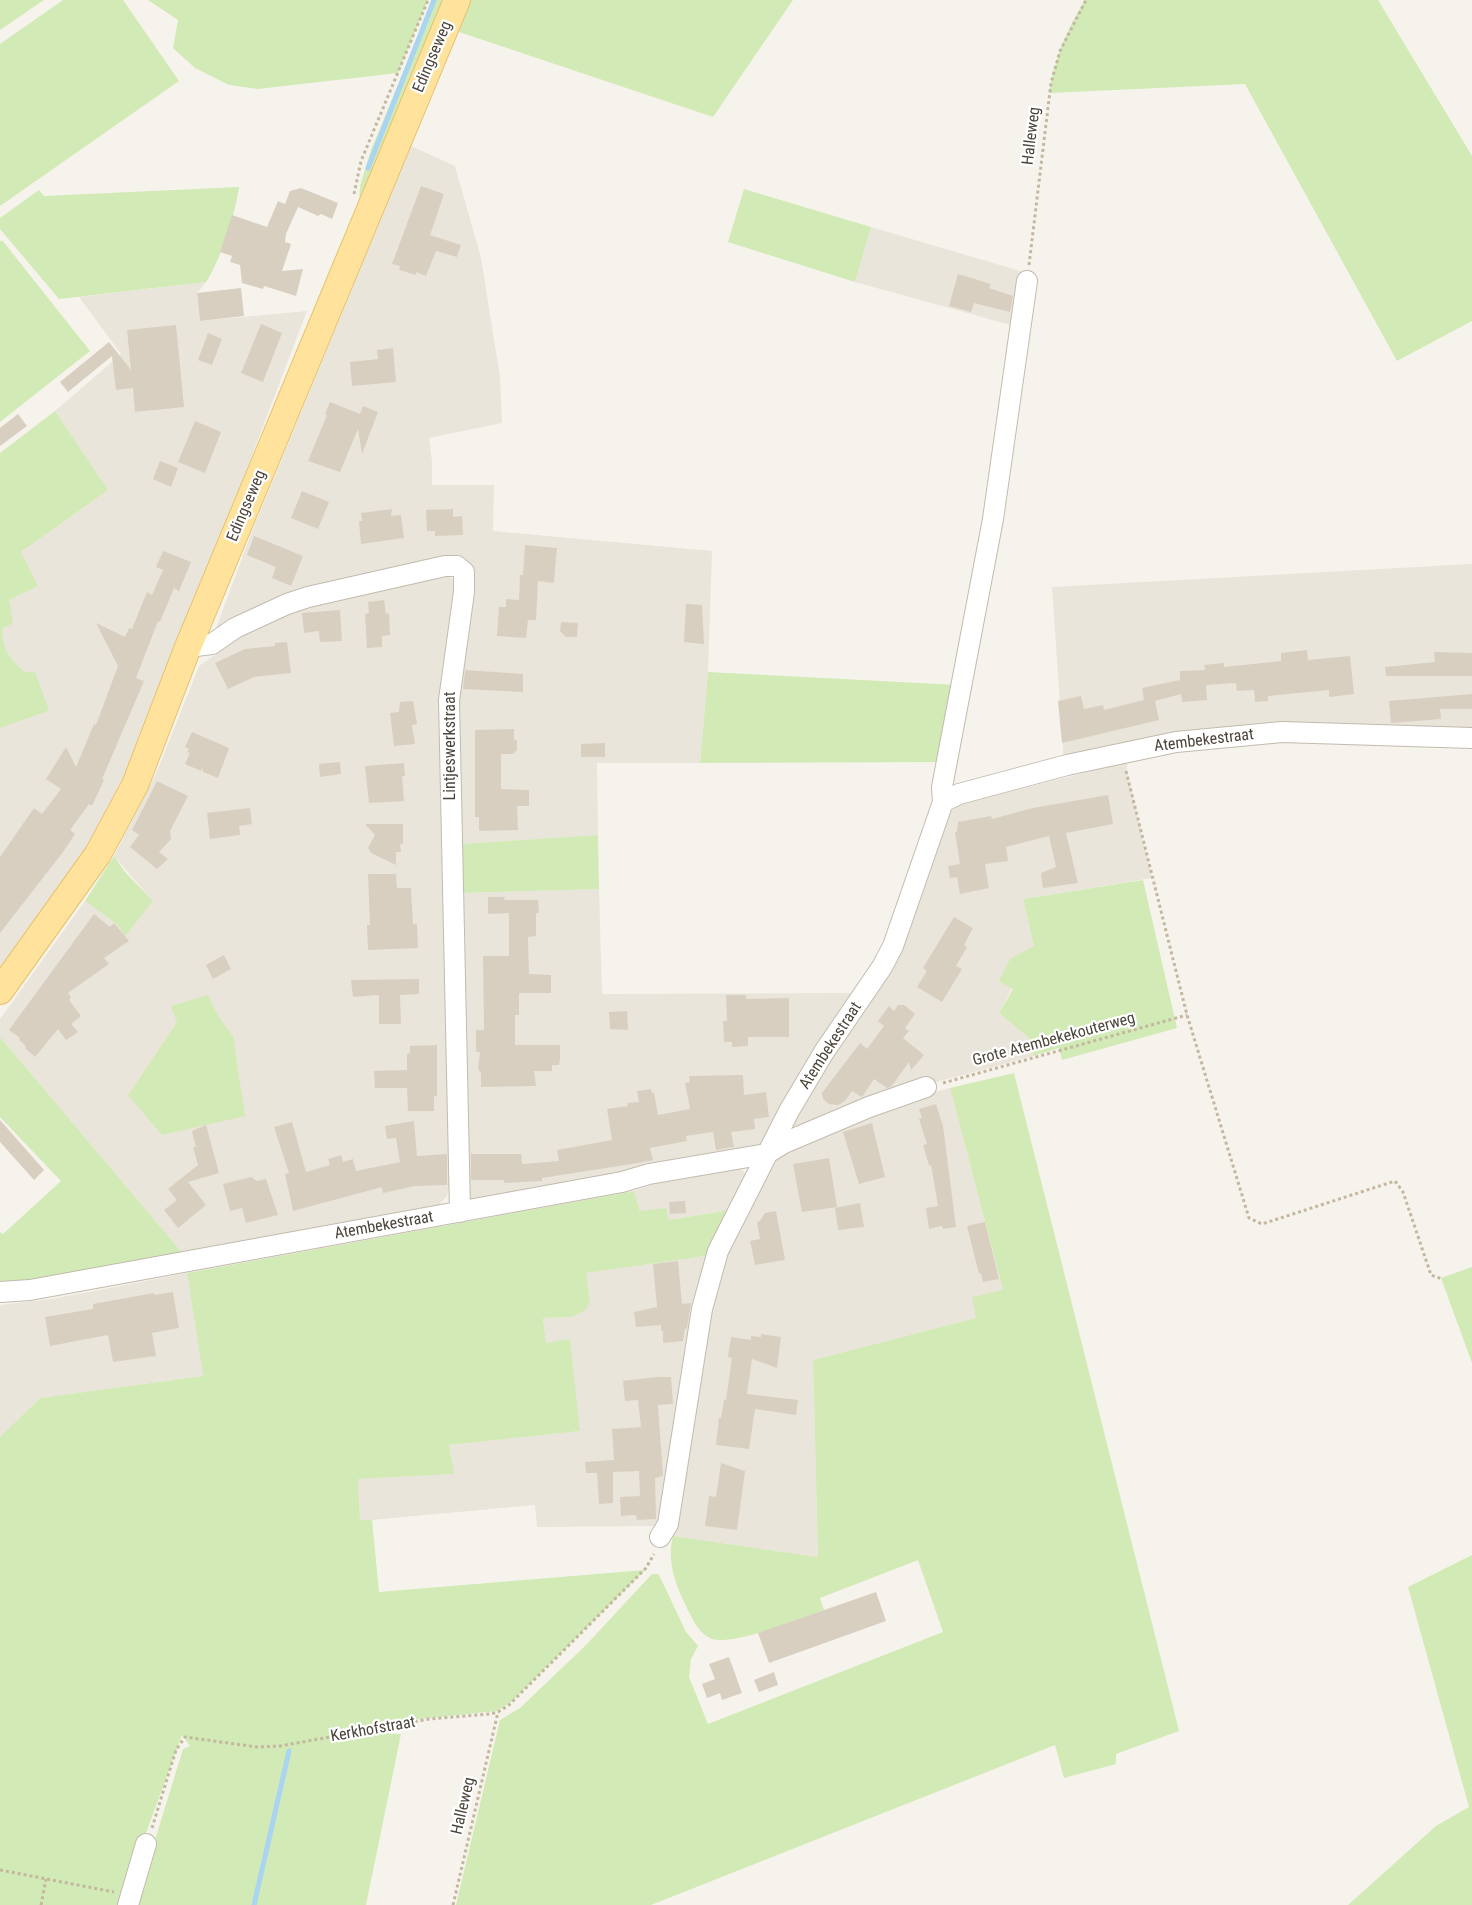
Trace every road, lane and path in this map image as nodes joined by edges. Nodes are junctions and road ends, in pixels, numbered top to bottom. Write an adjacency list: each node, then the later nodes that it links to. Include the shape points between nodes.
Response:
1 (428, 0): 4 (path, via 361,161)
2 (457, 0): 6 (main road, Edingseweg)
3 (1086, 0): 5 (path, Halleweg, via 1060,51 1050,83)
4 (354, 199)
5 (1027, 281): 9 (street, Atembekestraat, via 993,519 942,787)
6 (188, 647): 10 (main road, Edingseweg, via 135,785 98,854); 14 (street, Lintjeswerkstraat, via 212,644 235,628 308,597 445,566 457,566 464,572 449,700)
7 (1472, 738): 8 (street, Atembekestraat, via 1282,732 1176,742)
8 (1121, 755): 9 (street, Atembekestraat, via 1067,765 959,794); 11 (path)
9 (943, 802): 13 (street, Atembekestraat, via 893,946 824,1052)
10 (0, 991)
11 (1187, 1016): 12 (path, Grote Atembekekouterweg); 15 (path, via 1249,1218 1262,1224 1395,1181 1403,1192 1431,1275)
12 (926, 1087): 13 (street, Atembekestraat, via 869,1107)
13 (766, 1154): 14 (street, Atembekestraat); 17 (street, Atembekestraat, via 718,1251 702,1309 668,1524)
14 (460, 1212): 16 (street, Atembekestraat, via 30,1290)
15 (1442, 1279)
16 (0, 1292)
17 (660, 1537): 18 (path, via 646,1568)
18 (498, 1712): 19 (path, Kerkhofstraat, via 429,1719 280,1746 257,1747 185,1737 176,1750); 24 (path, Halleweg)
19 (146, 1844): 22 (street)
20 (0, 1870): 21 (path)
21 (46, 1879): 22 (path); 23 (path)
22 (129, 1900)
23 (41, 1905)
24 (453, 1905)

